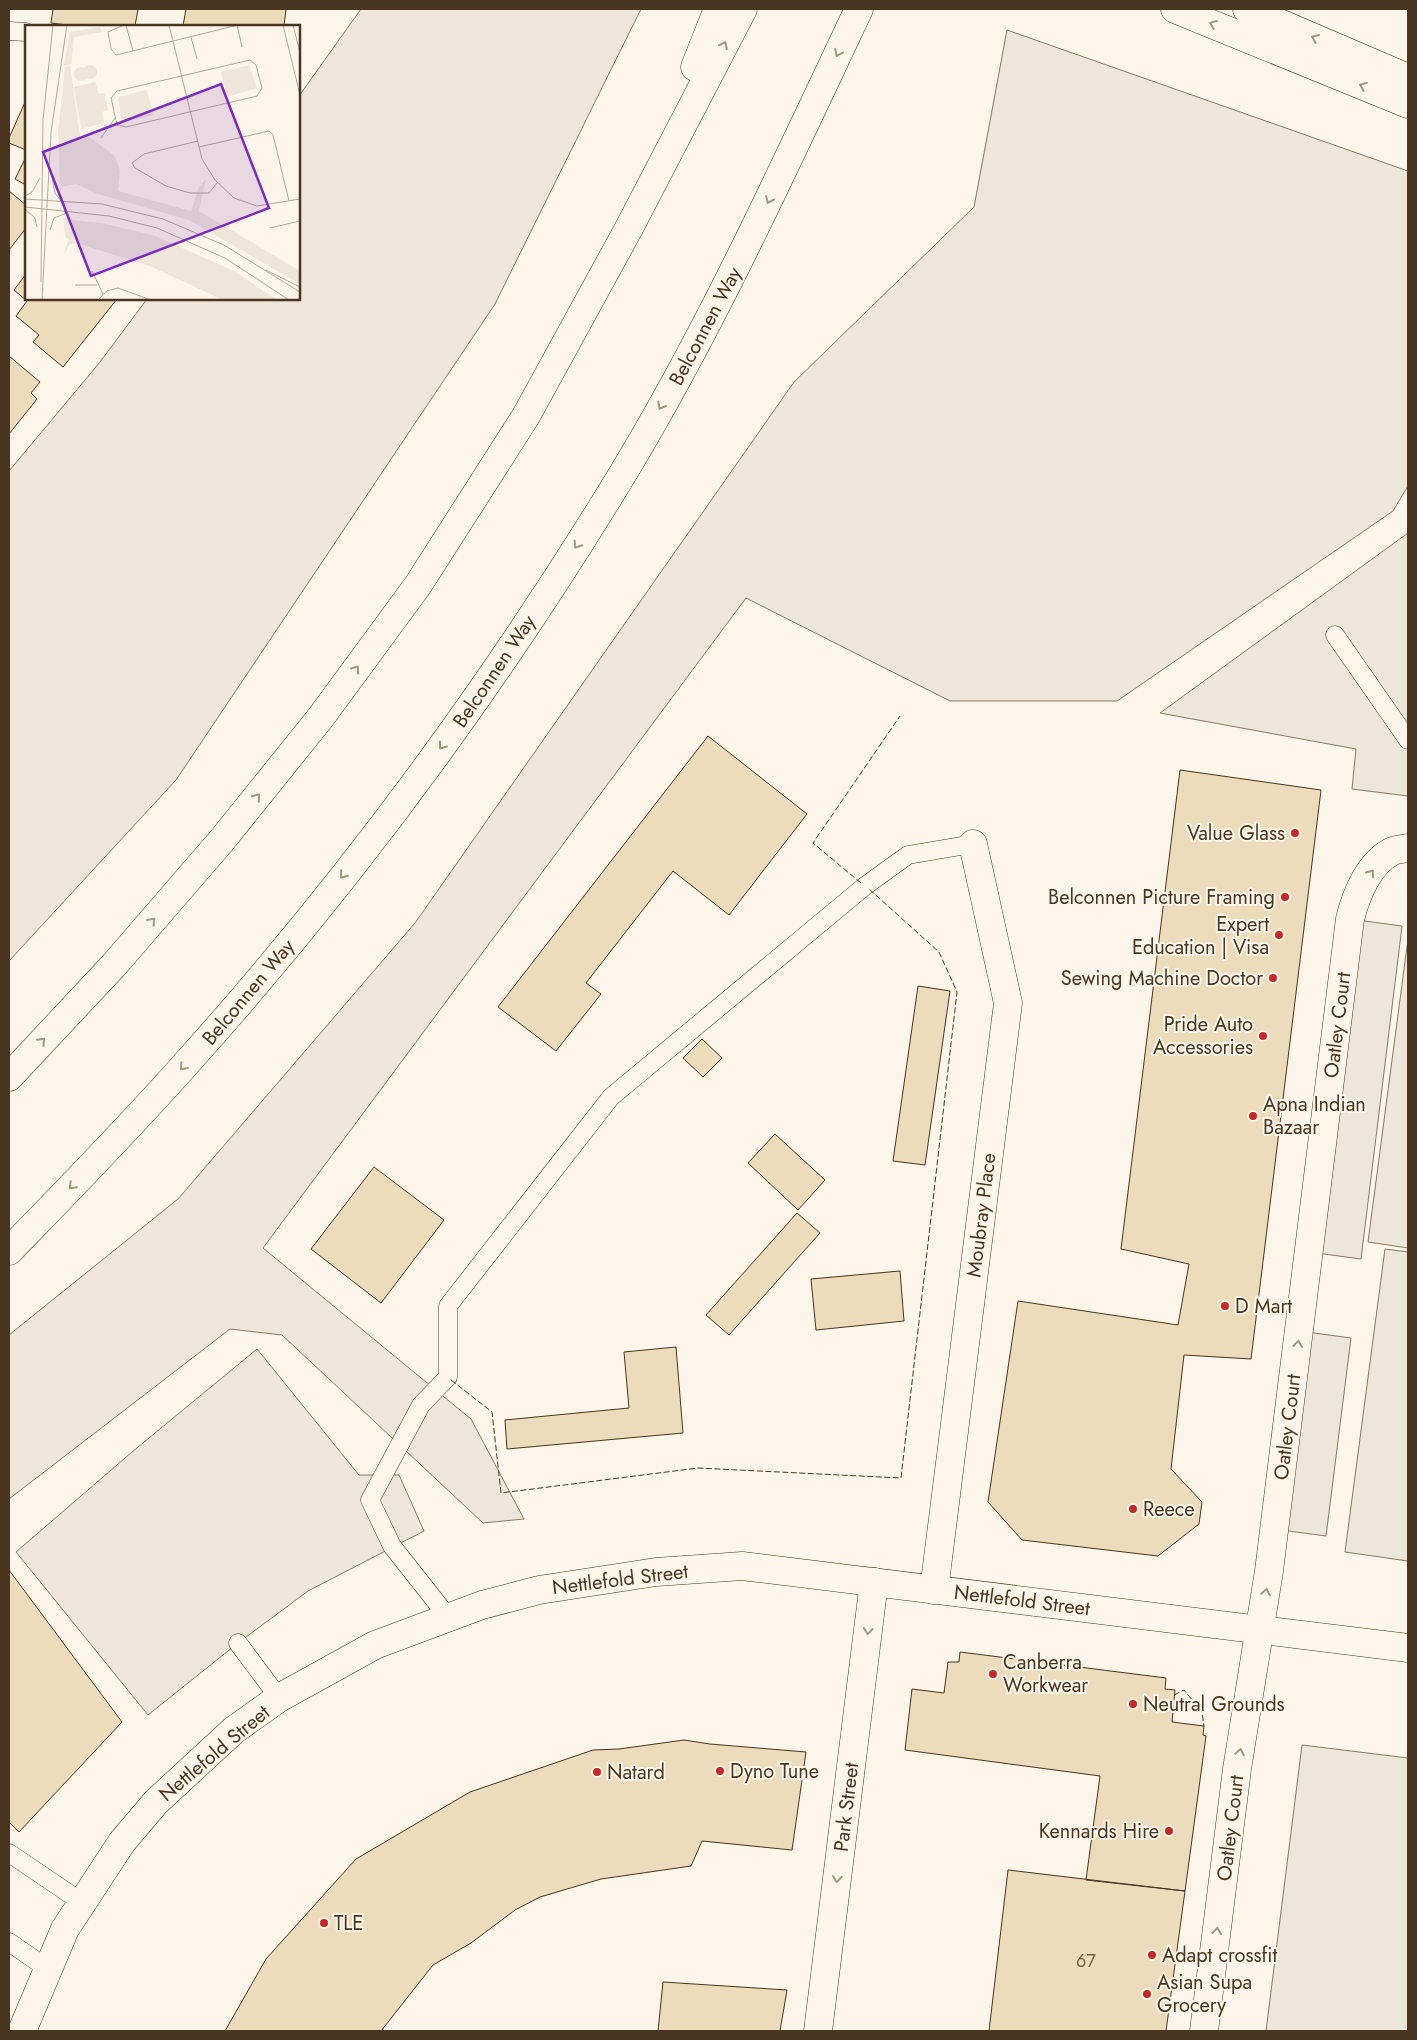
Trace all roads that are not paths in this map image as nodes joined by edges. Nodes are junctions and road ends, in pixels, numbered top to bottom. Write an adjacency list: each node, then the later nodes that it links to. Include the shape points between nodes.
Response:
1 (718, 9): 10 (street)
2 (743, 9): 10 (street, one-way to 2)
3 (859, 9): 16 (street, Belconnen Way, one-way to 16, via 720,301 625,470 505,657 406,796 294,937 194,1056)
4 (1175, 9): 9 (street, one-way to 4)
5 (1247, 9): 8 (street, one-way to 5)
6 (9, 31): 7 (lane)
7 (25, 32)
8 (1408, 78)
9 (1408, 104)
10 (629, 228): 15 (street, one-way to 10, via 114,965 222,840 321,717 418,585 526,416)
11 (1335, 635): 12 (lane)
12 (1408, 740)
13 (973, 844): 18 (street, Moubray Place, via 1008,1003); 19 (lane, via 908,855 865,886 611,1097 448,1306 448,1377 422,1404 370,1500 392,1546)
14 (1408, 848): 20 (street, Oatley Court, one-way to 14, via 1350,919 1360,888 1379,860 1393,851)
15 (9, 1077)
16 (9, 1251)
17 (874, 1582): 18 (street, Nettlefold Street); 19 (street, Nettlefold Street, via 742,1566 656,1572 539,1590); 29 (street, Park Street, one-way to 29)
18 (934, 1590): 20 (street, Nettlefold Street)
19 (448, 1617): 23 (street, Nettlefold Street, via 376,1645)
20 (1260, 1630): 22 (street, Nettlefold Street); 30 (street, Oatley Court, one-way to 20, via 1237,1769)
21 (238, 1643): 23 (lane)
22 (1408, 1648)
23 (279, 1698): 25 (street, Nettlefold Street, via 234,1730 156,1802 122,1842)
24 (9, 1853): 25 (lane)
25 (83, 1903): 27 (street, Nettlefold Street, via 65,1928)
26 (9, 1942): 27 (lane)
27 (48, 1969): 28 (street, Nettlefold Street)
28 (22, 2031)
29 (818, 2031)
30 (1204, 2031)

